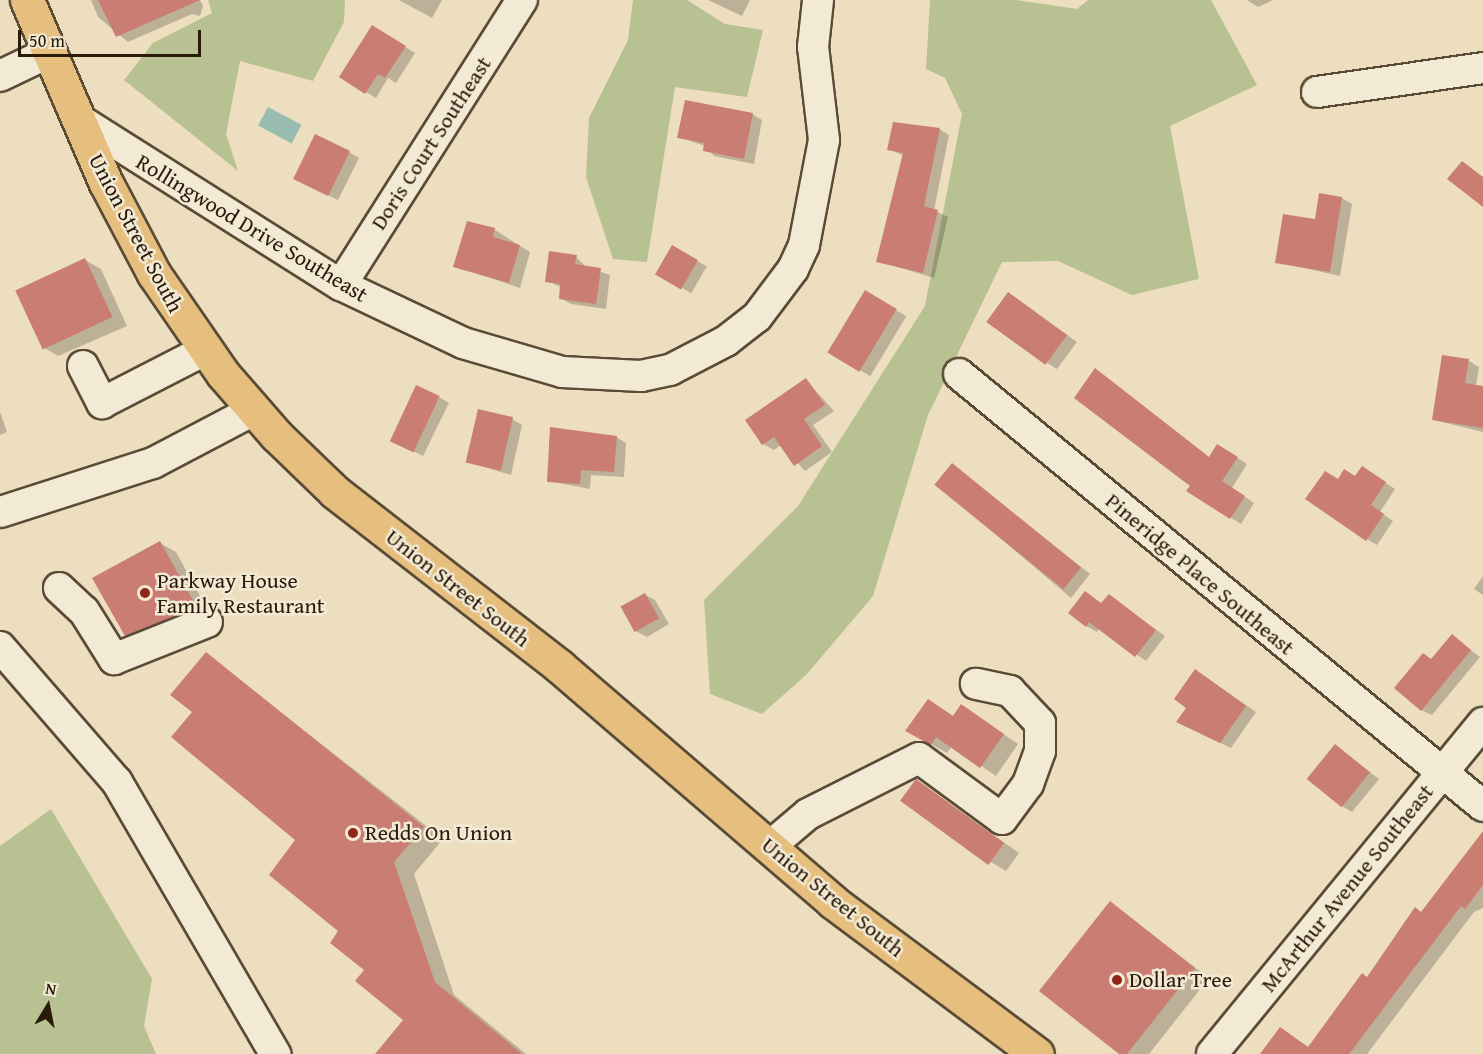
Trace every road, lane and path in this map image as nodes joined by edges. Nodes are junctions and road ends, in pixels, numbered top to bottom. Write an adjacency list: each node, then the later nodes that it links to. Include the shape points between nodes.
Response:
1 (27, 0): 4 (main road, Union Street South)
2 (522, 0): 9 (street, Doris Court Southeast)
3 (818, 0): 9 (street, Rollingwood Drive Southeast, via 813,47 824,140 804,244 777,295 726,341 670,370 599,377 513,360 463,343)
4 (50, 52): 6 (street); 8 (main road, Union Street South)
5 (1483, 68): 7 (street)
6 (0, 76)
7 (1317, 92)
8 (78, 119): 9 (street, Rollingwood Drive Southeast); 10 (main road, Union Street South, via 154,274)
9 (341, 285)
10 (205, 350): 11 (street, via 102,402); 13 (main road, Union Street South)
11 (83, 366)
12 (959, 374): 20 (street, Pineridge Place Southeast)
13 (254, 410): 14 (street, via 153,463); 22 (main road, Union Street South, via 335,492 559,666)
14 (0, 512)
15 (59, 588): 16 (street, via 84,611 114,659)
16 (207, 621)
17 (0, 647): 23 (street, via 117,782)
18 (976, 684): 22 (street, via 1010,691 1040,723 1041,751 1028,784 1002,819 919,758 808,814)
19 (1483, 723): 20 (street, McArthur Avenue Southeast)
20 (1444, 772): 21 (street, Pineridge Place Southeast); 25 (street, McArthur Avenue Southeast)
21 (1483, 806)
22 (769, 847): 24 (main road, Union Street South, via 832,902)
23 (275, 1054)
24 (1037, 1054)
25 (1212, 1054)

